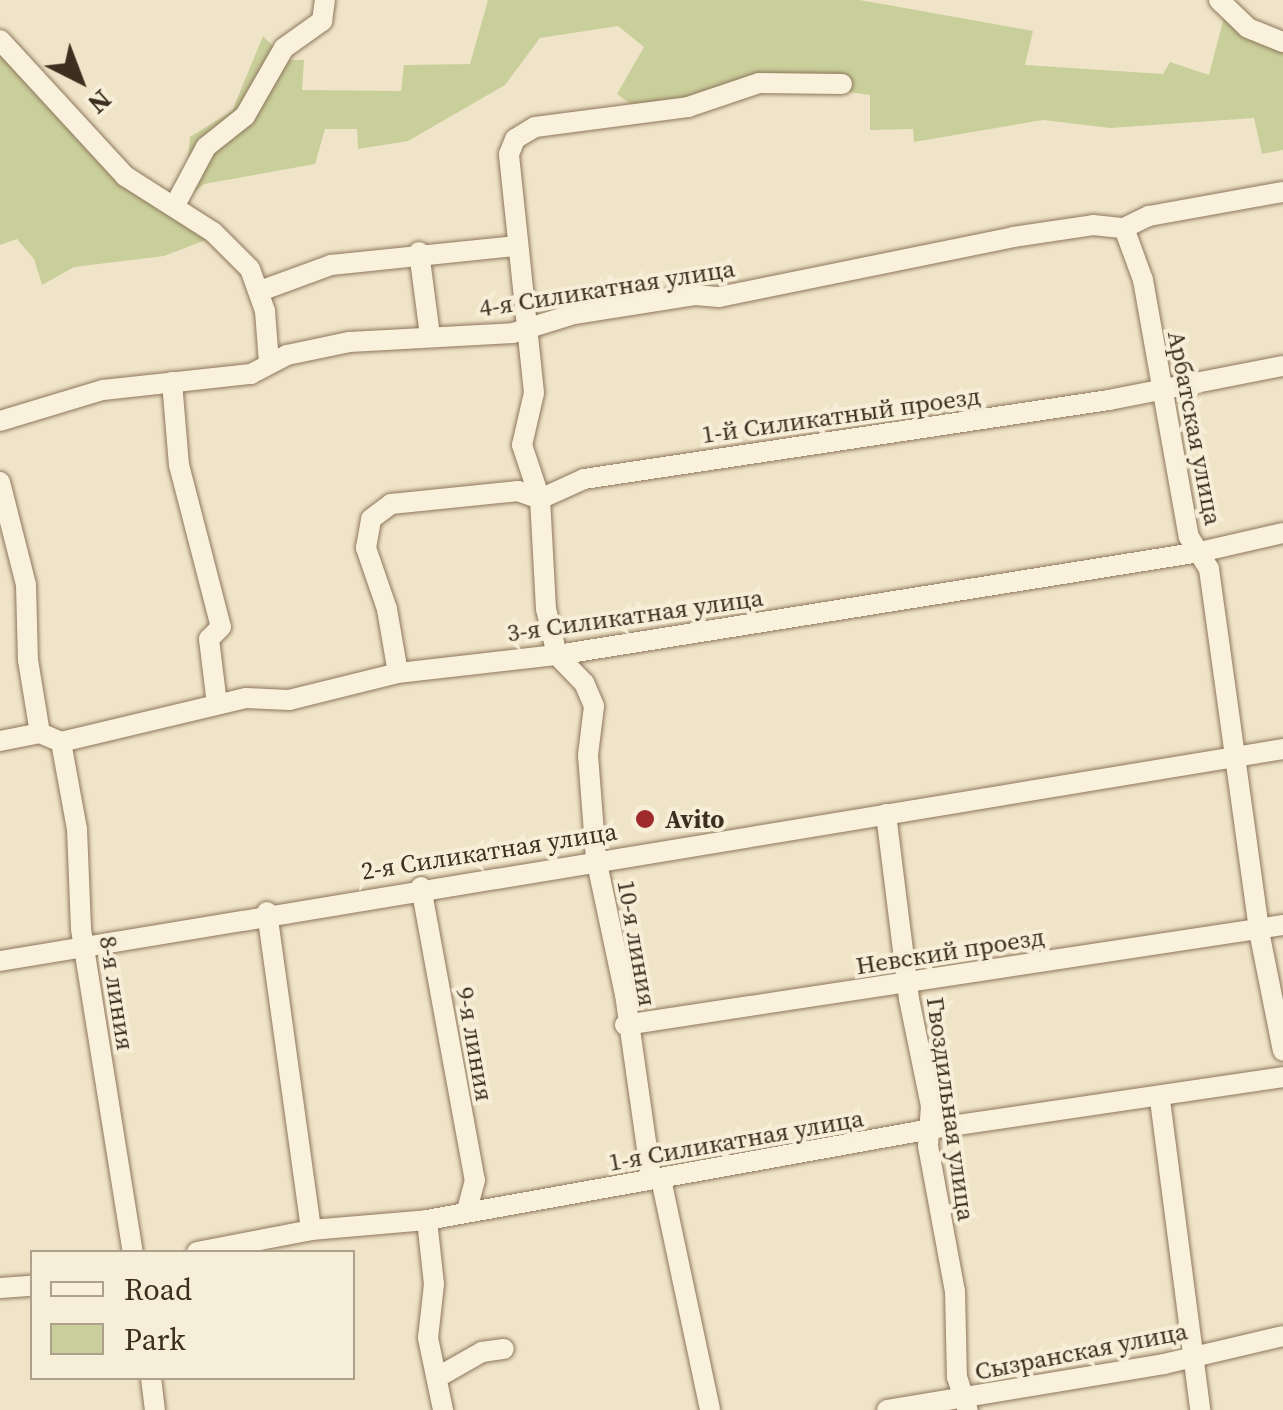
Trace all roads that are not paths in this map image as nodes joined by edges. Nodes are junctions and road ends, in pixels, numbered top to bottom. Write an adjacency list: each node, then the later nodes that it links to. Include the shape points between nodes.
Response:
1 (325, 0): 7 (street, via 322,21 284,48 246,116 206,147)
2 (1220, 0): 4 (street, via 1248,28)
3 (0, 40): 7 (street, via 125,176)
4 (1283, 42)
5 (842, 84): 9 (street, via 758,83 688,107 535,126 515,139 509,195)
6 (1283, 192): 8 (street, 4-я Силикатная улица, via 1150,216)
7 (174, 208): 11 (street, via 213,232 250,269)
8 (1124, 228): 12 (street, 4-я Силикатная улица, via 1093,225 1013,237 719,297 574,314); 17 (street, Арбатская улица, via 1143,280)
9 (514, 246): 10 (street); 12 (street)
10 (419, 252): 11 (street, via 332,265); 13 (street)
11 (260, 291): 14 (street)
12 (527, 331): 13 (street, 4-я Силикатная улица); 20 (street, via 534,393 522,444)
13 (430, 336): 14 (street, 4-я Силикатная улица, via 348,342)
14 (269, 363): 16 (street, 4-я Силикатная улица, via 251,374)
15 (1283, 366): 17 (street, 1-й Силикатный проезд)
16 (172, 382): 18 (street, 4-я Силикатная улица, via 102,390); 27 (street, via 179,465 220,626 209,639)
17 (1159, 389): 20 (street, 1-й Силикатный проезд, via 584,479); 22 (street, Арбатская улица, via 1189,537)
18 (0, 422)
19 (0, 482): 28 (street, via 26,585 28,660)
20 (540, 499): 24 (street, via 546,609); 25 (street, via 518,491 409,501 372,519 366,548 388,609)
21 (1283, 533): 22 (street, 3-я Силикатная улица)
22 (1200, 552): 23 (street, 3-я Силикатная улица); 32 (street, Арбатская улица, via 1209,568)
23 (607, 646): 24 (street, 3-я Силикатная улица); 26 (street)
24 (557, 655): 25 (street, 3-я Силикатная улица); 26 (street)
25 (398, 672): 27 (street, 3-я Силикатная улица, via 289,700)
26 (584, 683): 34 (street, 10-я линия, via 594,706 588,755)
27 (217, 704): 30 (street, 3-я Силикатная улица)
28 (40, 733): 29 (street); 30 (street)
29 (0, 741)
30 (61, 742): 39 (street, 8-я линия, via 78,829)
31 (1283, 749): 32 (street, 2-я Силикатная улица)
32 (1238, 756): 33 (street, 2-я Силикатная улица); 38 (street, Арбатская улица)
33 (886, 814): 34 (street, 2-я Силикатная улица); 41 (street, Гвоздильная улица)
34 (596, 859): 35 (street, 2-я Силикатная улица); 42 (street, 10-я линия)
35 (421, 887): 36 (street, 2-я Силикатная улица); 48 (street, 9-я линия, via 475,1180)
36 (267, 912): 39 (street, 2-я Силикатная улица); 50 (street)
37 (1283, 925): 38 (street, Невский проезд)
38 (1259, 931): 41 (street, Невский проезд); 43 (street, Арбатская улица)
39 (86, 946): 40 (street, 2-я Силикатная улица); 51 (street, 8-я линия)
40 (0, 960)
41 (908, 985): 42 (street, Невский проезд); 46 (street, Гвоздильная улица)
42 (626, 1025): 47 (street, 10-я линия)
43 (1283, 1051)
44 (1283, 1077): 45 (street, 1-я Силикатная улица)
45 (1160, 1100): 46 (street, 1-я Силикатная улица); 57 (street)
46 (931, 1129): 47 (street, 1-я Силикатная улица); 60 (street, Гвоздильная улица, via 928,1146 955,1291 952,1327)
47 (656, 1178): 48 (street, 1-я Силикатная улица); 63 (street, 10-я линия)
48 (467, 1209): 49 (street, 1-я Силикатная улица)
49 (427, 1220): 50 (street, 1-я Силикатная улица); 58 (street, via 434,1284 428,1338)
50 (311, 1230): 52 (street, 1-я Силикатная улица)
51 (133, 1250)
52 (206, 1250)
53 (30, 1286): 54 (street)
54 (0, 1288)
55 (1283, 1336): 57 (street, Сызранская улица)
56 (504, 1349): 58 (street, via 482,1352)
57 (1191, 1357): 60 (street, Сызранская улица); 65 (street)
58 (438, 1377): 62 (street)
59 (151, 1380): 61 (street)
60 (965, 1405): 64 (street, Сызранская улица)
61 (155, 1410)
62 (444, 1410)
63 (710, 1410)
64 (887, 1410)
65 (1200, 1410)

